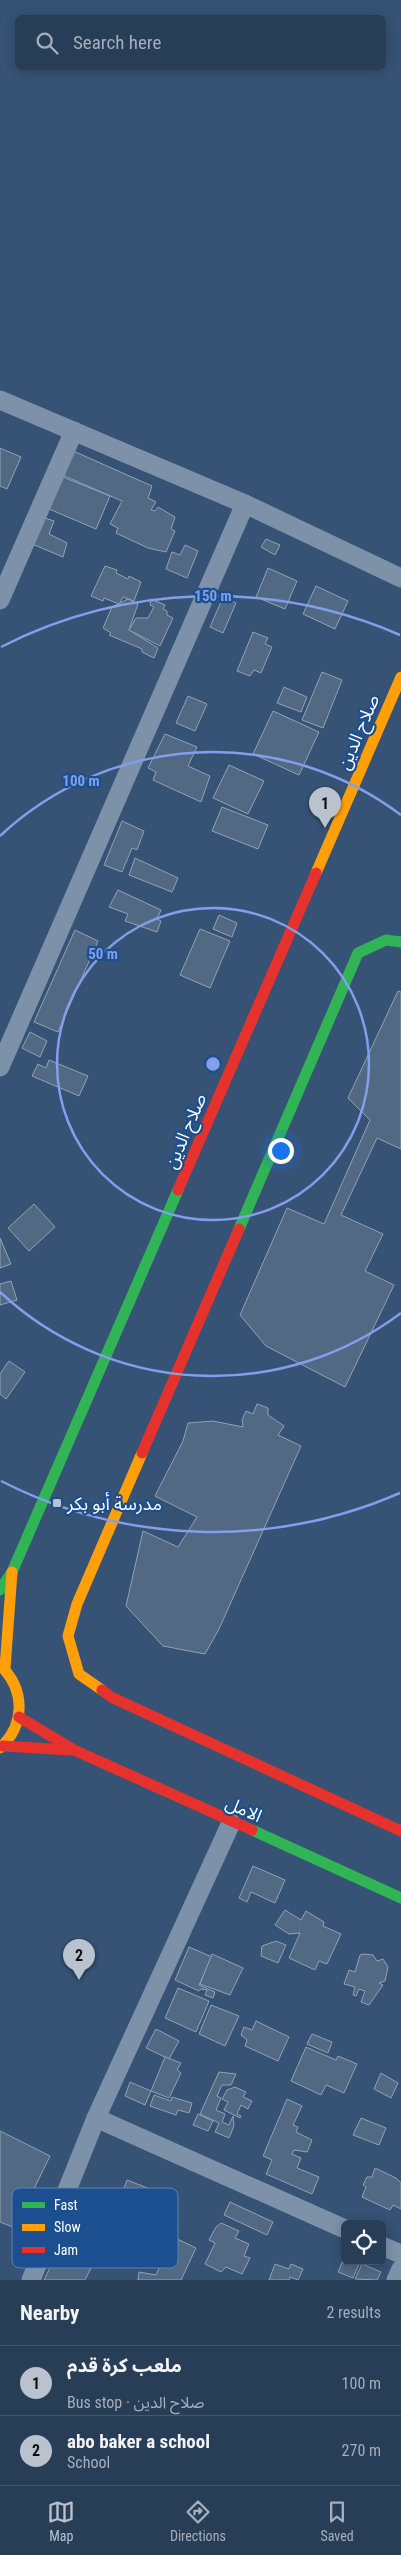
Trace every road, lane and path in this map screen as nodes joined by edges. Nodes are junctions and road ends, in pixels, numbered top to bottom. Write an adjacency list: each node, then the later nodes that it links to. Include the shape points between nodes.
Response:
1 (0, 400): 2 (street)
2 (74, 431): 3 (street); 5 (street)
3 (245, 504): 4 (street); 8 (street)
4 (401, 578)
5 (0, 600)
6 (401, 677): 9 (street, صلاح الدين)
7 (401, 942): 16 (street, via 386,940 358,953 77,1604 68,1636 79,1674 110,1697)
8 (0, 1067)
9 (12, 1572): 10 (street, صلاح الدين); 11 (street, صلاح الدين)
10 (0, 1590)
11 (2, 1666): 12 (street, via 15,1683 20,1700)
12 (19, 1718): 13 (street); 14 (street, الامل)
13 (2, 1747): 14 (street, الامل)
14 (74, 1750): 15 (street, الامل)
15 (231, 1822): 17 (street, الامل); 18 (street)
16 (401, 1831)
17 (401, 1898)
18 (96, 2118): 19 (street); 20 (street)
19 (68, 2188)
20 (341, 2227)
21 (386, 2248): 22 (street)
22 (401, 2254)
23 (36, 2268): 25 (street)
24 (401, 2269): 26 (street)
25 (31, 2280)
26 (396, 2280)

